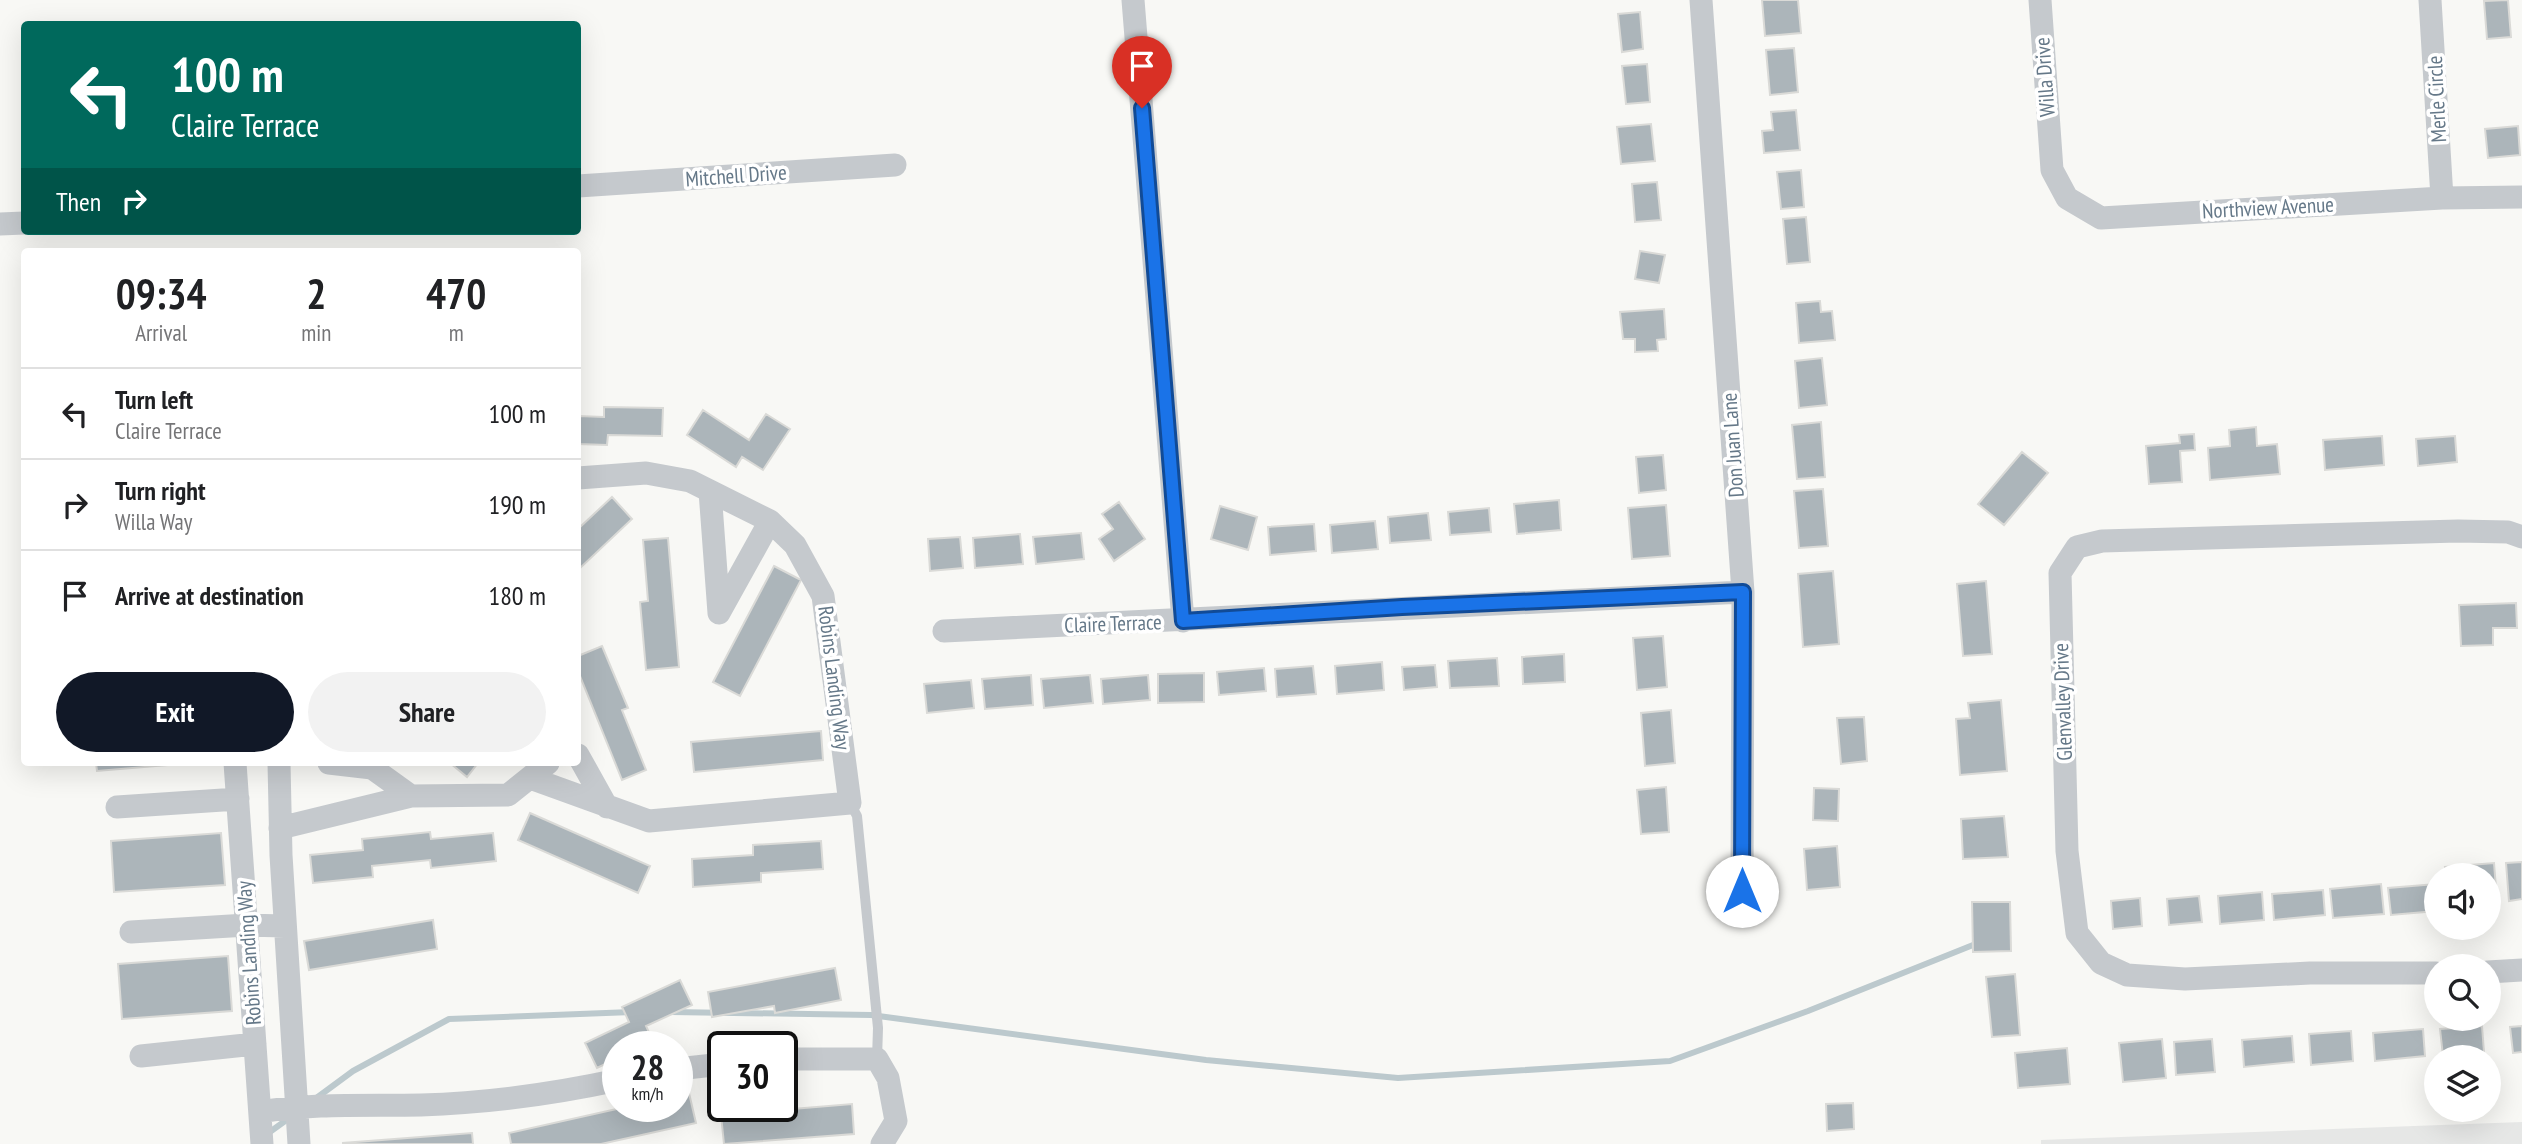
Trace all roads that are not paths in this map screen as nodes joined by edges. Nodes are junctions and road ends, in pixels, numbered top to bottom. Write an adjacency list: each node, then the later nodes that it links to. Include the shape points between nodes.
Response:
1 (1133, 0): 17 (street)
2 (1701, 0): 16 (street, Don Juan Lane)
3 (2040, 0): 5 (street, Willa Drive)
4 (2430, 0): 9 (street, Merle Circle)
5 (2050, 153): 9 (street, Northview Avenue, via 2052,170 2067,198 2101,218)
6 (895, 165): 7 (street, Mitchell Drive)
7 (581, 186)
8 (2522, 197): 9 (street, Northview Avenue)
9 (2442, 198)
10 (21, 223): 11 (street)
11 (0, 224)
12 (581, 478): 13 (street, Robins Landing Way, via 646,473 690,481)
13 (709, 491): 14 (street, Robins Landing Way); 14 (street, via 719,613)
14 (770, 521): 27 (street, Robins Landing Way, via 795,545 823,596)
15 (2522, 537): 39 (street, Glenvalley Drive, via 2508,532 2458,531 2102,541 2077,547 2060,573 2067,851 2077,933 2101,963 2127,975 2185,979)
16 (1743, 592): 17 (street, Claire Terrace); 33 (street, Don Juan Lane)
17 (1183, 621): 18 (street, Claire Terrace)
18 (944, 631)
19 (581, 760): 29 (street)
20 (235, 766): 26 (street, Robins Landing Way)
21 (279, 766): 30 (street, Robins Landing Way)
22 (355, 766): 25 (street, via 372,768)
23 (544, 766): 24 (street)
24 (530, 778): 25 (street, via 508,795); 29 (street)
25 (411, 796): 30 (street)
26 (238, 799): 28 (street); 32 (street, Robins Landing Way)
27 (850, 803): 29 (street, via 649,821); 45 (lane, via 857,816 878,1028)
28 (117, 807)
29 (607, 807)
30 (280, 828): 31 (street, Robins Landing Way)
31 (281, 855): 32 (street); 35 (street, Robins Landing Way)
32 (242, 857): 34 (street, Robins Landing Way)
33 (1742, 891)
34 (247, 925): 35 (street); 36 (street); 41 (street, Robins Landing Way)
35 (285, 926): 40 (street, Robins Landing Way)
36 (131, 932)
37 (2522, 970): 38 (street)
38 (2501, 971)
39 (2424, 973)
40 (291, 1013): 41 (street); 47 (street, Robins Landing Way)
41 (253, 1016): 42 (street, Robins Landing Way)
42 (255, 1044): 43 (street); 48 (street, Robins Landing Way)
43 (141, 1056)
44 (798, 1059): 45 (street)
45 (877, 1059): 51 (street, via 888,1078 896,1121)
46 (602, 1083): 47 (street, via 547,1095 424,1105)
47 (297, 1106): 48 (street); 50 (street, Robins Landing Way)
48 (260, 1112): 49 (street, Robins Landing Way)
49 (262, 1144)
50 (299, 1144)
51 (882, 1144)

